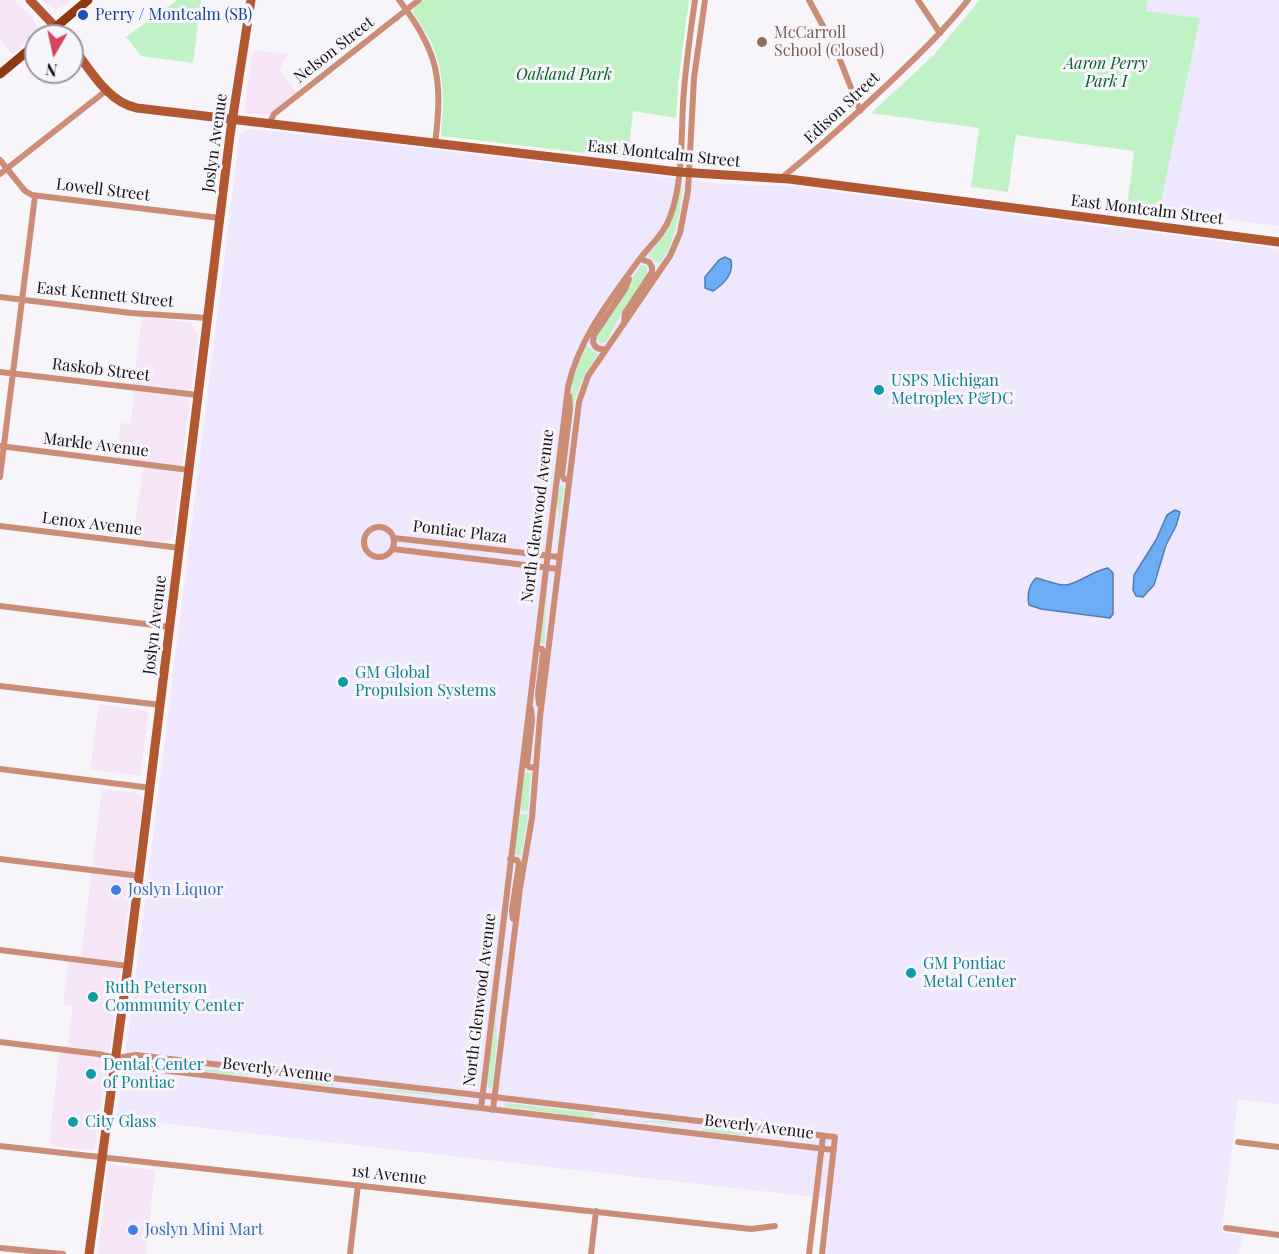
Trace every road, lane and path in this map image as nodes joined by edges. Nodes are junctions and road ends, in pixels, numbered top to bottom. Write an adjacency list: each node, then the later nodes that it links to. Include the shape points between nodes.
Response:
1 (30, 0): 12 (main road)
2 (88, 0): 13 (main road)
3 (251, 0): 20 (main road, Joslyn Avenue)
4 (399, 0): 11 (street)
5 (419, 0): 11 (street, Nelson Street)
6 (695, 0): 25 (street, North Glenwood Avenue, via 685,74)
7 (705, 0): 26 (street, North Glenwood Avenue, via 695,71)
8 (809, 0): 19 (street, via 841,60)
9 (918, 0): 14 (street)
10 (968, 0): 14 (street, Edison Street)
11 (406, 10): 21 (street, Nelson Street, via 274,114); 22 (street, via 426,39 437,73 440,102)
12 (53, 24)
13 (60, 24)
14 (940, 33): 19 (street, Edison Street)
15 (24, 54): 17 (main road)
16 (84, 61): 18 (main road, East Montcalm Street)
17 (0, 74)
18 (107, 90): 20 (main road, East Montcalm Street, via 119,102 133,107); 24 (street)
19 (860, 111): 28 (street, Edison Street)
20 (233, 120): 21 (main road, East Montcalm Street); 30 (main road, Joslyn Avenue)
21 (269, 124): 22 (main road, East Montcalm Street)
22 (435, 144): 25 (main road, East Montcalm Street)
23 (0, 160): 24 (street, Lowell Street)
24 (7, 168): 27 (street); 29 (street, Lowell Street, via 25,191)
25 (679, 172): 26 (main road, East Montcalm Street); 32 (street, North Glenwood Avenue, via 667,223)
26 (689, 173): 28 (main road, East Montcalm Street); 37 (street, North Glenwood Avenue, via 677,243)
27 (0, 174)
28 (780, 178): 31 (main road, East Montcalm Street)
29 (35, 196): 30 (street, Lowell Street); 35 (street)
30 (220, 218): 36 (main road, Joslyn Avenue)
31 (1279, 242)
32 (640, 259): 33 (street, North Glenwood Avenue); 37 (street, North Glenwood Avenue, via 651,264 652,272 625,313)
33 (633, 267): 38 (street, North Glenwood Avenue, via 625,289 594,335 596,347); 41 (street, North Glenwood Avenue, via 588,334)
34 (0, 297): 35 (street, East Kennett Street)
35 (22, 300): 36 (street, East Kennett Street); 40 (street)
36 (208, 318): 42 (main road, Joslyn Avenue)
37 (624, 324): 38 (street, North Glenwood Avenue)
38 (606, 349): 46 (street, North Glenwood Avenue, via 580,395)
39 (0, 372): 40 (street, Raskob Street)
40 (13, 373): 42 (street, Raskob Street); 43 (street)
41 (568, 387): 46 (street, North Glenwood Avenue, via 570,409 562,475); 51 (street, North Glenwood Avenue)
42 (198, 395): 44 (main road, Joslyn Avenue)
43 (2, 447): 44 (street, Markle Avenue); 45 (street)
44 (189, 470): 49 (main road, Joslyn Avenue)
45 (0, 477)
46 (569, 480): 52 (street, North Glenwood Avenue)
47 (0, 526): 49 (street, Lenox Avenue)
48 (394, 538): 50 (street); 50 (street, via 387,529 379,527 368,532 364,540 374,556 387,555); 51 (street, Pontiac Plaza)
49 (180, 548): 56 (main road, Joslyn Avenue)
50 (393, 549): 53 (street, Pontiac Plaza)
51 (547, 556): 52 (street, Pontiac Plaza); 53 (street, North Glenwood Avenue)
52 (559, 557): 54 (street, North Glenwood Avenue)
53 (546, 567): 54 (street, Pontiac Plaza); 57 (street, North Glenwood Avenue)
54 (558, 569): 61 (street, North Glenwood Avenue)
55 (0, 606): 56 (street)
56 (170, 627): 60 (main road, Joslyn Avenue)
57 (536, 648): 59 (street, North Glenwood Avenue); 61 (street, North Glenwood Avenue, via 543,651 538,694)
58 (0, 686): 60 (street)
59 (530, 697): 62 (street, North Glenwood Avenue, via 532,720 527,765); 66 (street, North Glenwood Avenue)
60 (161, 705): 64 (main road, Joslyn Avenue)
61 (540, 717): 62 (street, North Glenwood Avenue)
62 (536, 768): 68 (street, North Glenwood Avenue, via 530,836)
63 (0, 769): 64 (street)
64 (151, 788): 67 (main road, Joslyn Avenue)
65 (0, 859): 67 (street)
66 (510, 859): 68 (street, North Glenwood Avenue, via 519,863 512,909); 73 (street, North Glenwood Avenue)
67 (140, 876): 70 (main road, Joslyn Avenue)
68 (514, 932): 74 (street, North Glenwood Avenue)
69 (0, 950): 70 (street)
70 (128, 966): 72 (main road, Joslyn Avenue)
71 (0, 1042): 72 (street)
72 (116, 1058): 73 (street, Beverly Avenue, via 136,1055); 75 (street, Beverly Avenue, via 136,1067); 83 (main road, Joslyn Avenue)
73 (482, 1096): 74 (street, Beverly Avenue); 75 (street, North Glenwood Avenue)
74 (495, 1097): 76 (street, North Glenwood Avenue); 77 (street, Beverly Avenue)
75 (481, 1108): 76 (street, Beverly Avenue)
76 (493, 1110): 81 (street, Beverly Avenue)
77 (823, 1136): 81 (street); 82 (street, Beverly Avenue, via 835,1137)
78 (1238, 1142): 80 (street)
79 (0, 1146): 83 (street, 1st Avenue)
80 (1279, 1147)
81 (821, 1148): 82 (street, Beverly Avenue); 94 (street)
82 (834, 1150): 95 (street)
83 (101, 1157): 84 (street, 1st Avenue); 91 (main road, Joslyn Avenue)
84 (358, 1185): 85 (street, 1st Avenue); 92 (street)
85 (596, 1211): 86 (street, 1st Avenue, via 751,1229); 93 (street)
86 (775, 1226)
87 (1226, 1228): 88 (street)
88 (1279, 1235)
89 (0, 1248): 90 (street)
90 (63, 1254)
91 (89, 1254)
92 (350, 1254)
93 (591, 1254)
94 (809, 1254)
95 (822, 1254)

